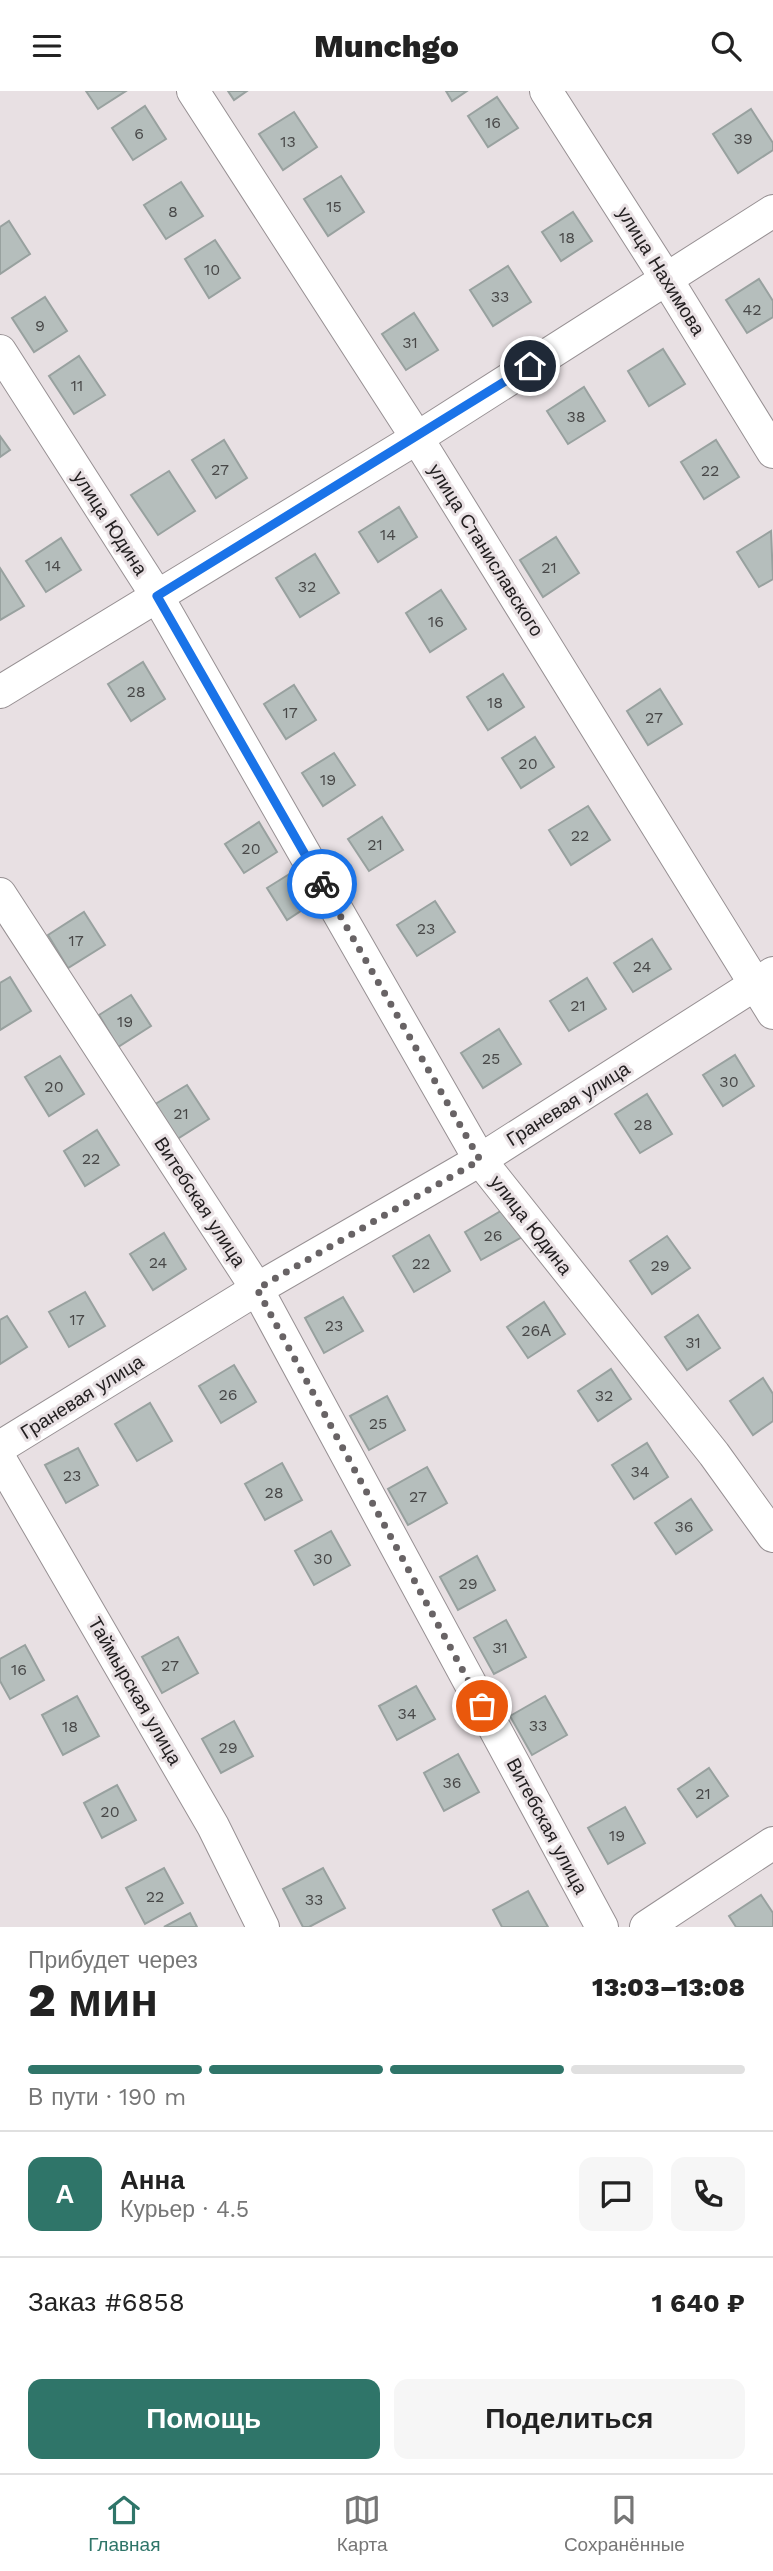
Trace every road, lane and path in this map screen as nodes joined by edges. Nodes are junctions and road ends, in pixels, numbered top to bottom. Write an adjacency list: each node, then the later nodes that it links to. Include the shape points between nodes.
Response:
1 (193, 91): 6 (street, улица Станиславского)
2 (546, 91): 4 (street, улица Нахимова)
3 (773, 211): 4 (street)
4 (667, 280): 6 (street); 7 (street, улица Нахимова)
5 (0, 351): 8 (street, улица Юдина)
6 (417, 438): 8 (street); 11 (street, улица Станиславского)
7 (773, 452)
8 (157, 596): 9 (street); 13 (street, улица Юдина)
9 (0, 692)
10 (0, 894): 14 (street, Витебская улица)
11 (764, 979): 12 (street, улица Станиславского); 13 (street, Граневая улица)
12 (773, 1013)
13 (480, 1160): 14 (street, Граневая улица); 17 (street, улица Юдина, via 714,1454)
14 (257, 1289): 15 (street, Граневая улица); 20 (street, Витебская улица)
15 (0, 1447)
16 (0, 1459): 19 (street, Таймырская улица, via 213,1826)
17 (773, 1536)
18 (773, 1843): 21 (street)
19 (263, 1927)
20 (602, 1927)
21 (646, 1927)

